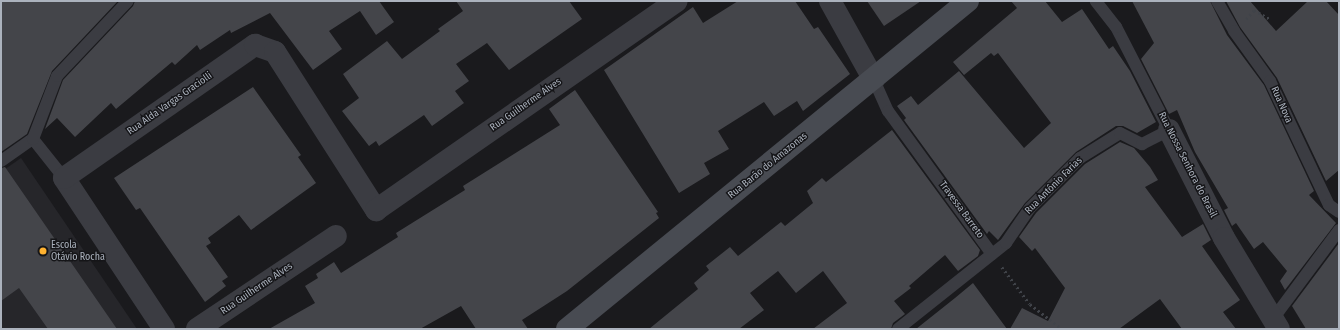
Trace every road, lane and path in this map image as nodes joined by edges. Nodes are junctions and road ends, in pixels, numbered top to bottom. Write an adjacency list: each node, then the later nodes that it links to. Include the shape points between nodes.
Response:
1 (128, 1): 11 (lane, via 57,76)
2 (677, 1): 14 (street, Rua Guilherme Alves)
3 (830, 1): 9 (street)
4 (968, 1): 9 (street, Rua Barão do Amazonas)
5 (1096, 1): 10 (lane, Rua Nossa Senhora do Brasil, via 1116,27)
6 (1217, 1): 8 (lane, Rua Nova)
7 (1270, 19): 8 (path, via 1254,10)
8 (1234, 31): 15 (lane, Rua Nova, via 1270,81 1329,205)
9 (874, 80): 18 (lane, Travessa Barreto, via 888,111); 22 (street, Rua Barão do Amazonas)
10 (1169, 130): 18 (lane, Rua Antônio Farias, via 1142,144 1120,133 1080,158 1030,208 1006,243); 19 (street, Rua Nossa Senhora do Brasil, via 1224,238)
11 (33, 140): 12 (lane); 13 (lane)
12 (1, 161)
13 (64, 178): 14 (street, Rua Alda Vargas Graciolli, via 255,45 275,52); 20 (street)
14 (376, 210)
15 (1339, 212)
16 (1339, 230): 19 (lane)
17 (336, 236): 21 (street, Rua Guilherme Alves)
18 (992, 254): 23 (lane, Rua Antônio Farias); 24 (path, via 1030,304)
19 (1276, 324)
20 (164, 329)
21 (197, 329)
22 (567, 329)
23 (898, 329)
24 (1062, 329)

